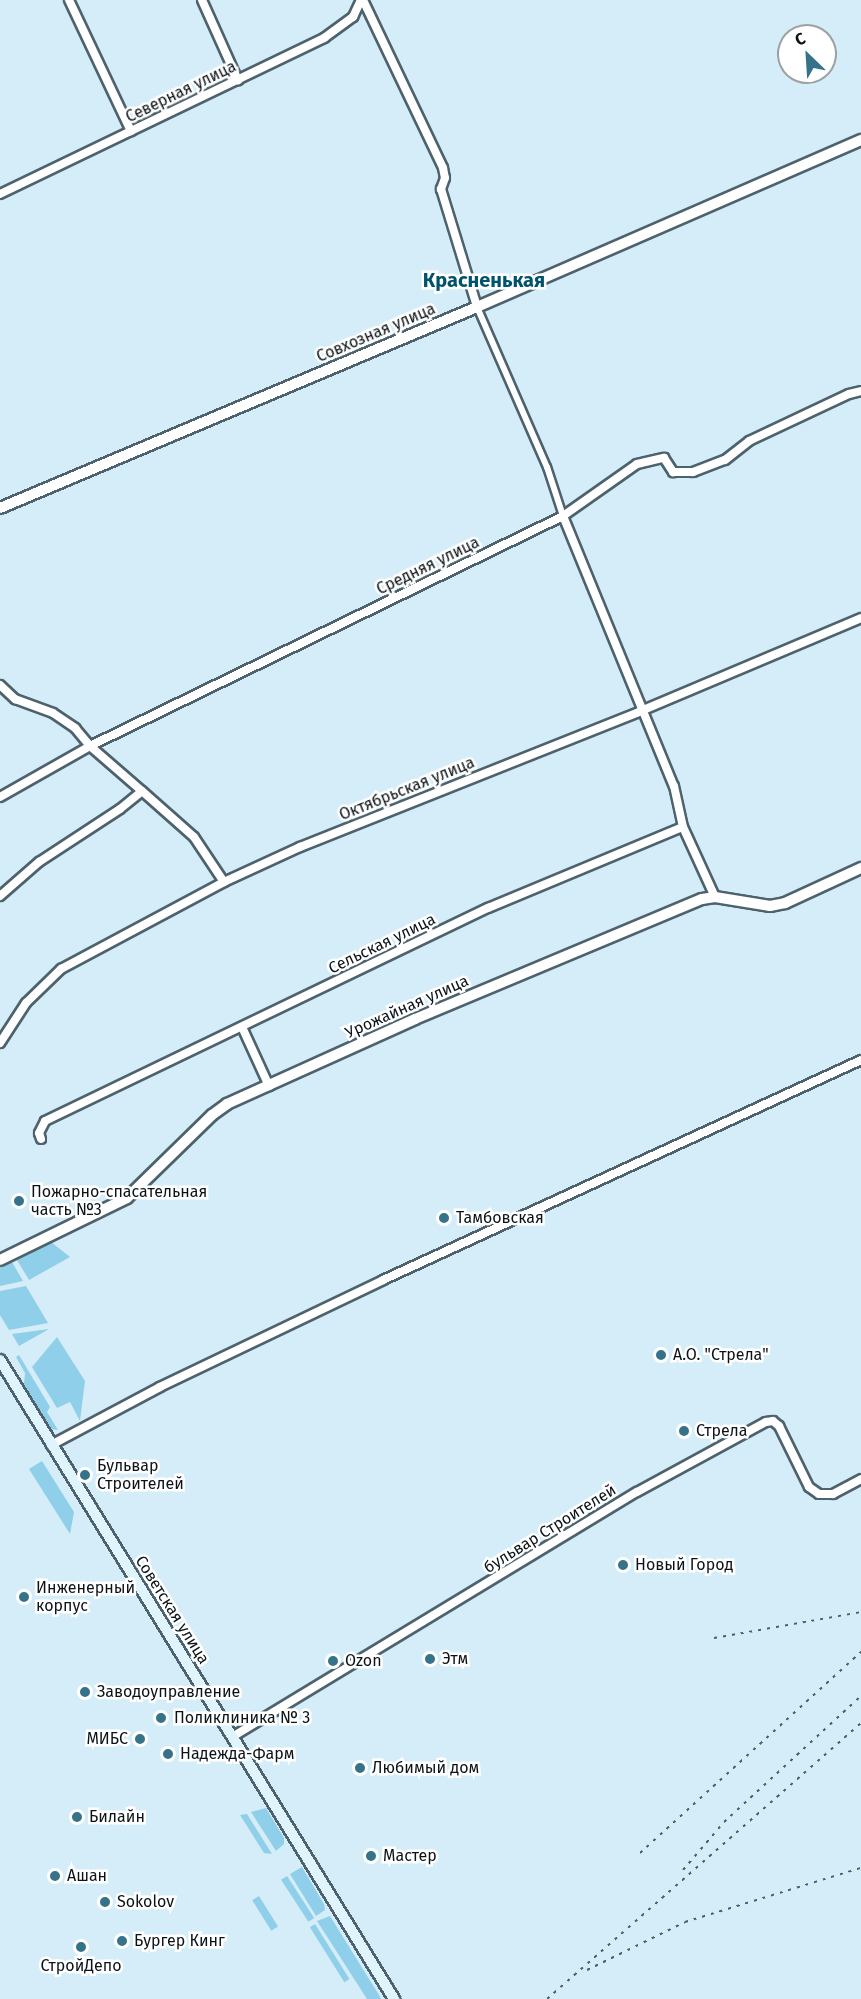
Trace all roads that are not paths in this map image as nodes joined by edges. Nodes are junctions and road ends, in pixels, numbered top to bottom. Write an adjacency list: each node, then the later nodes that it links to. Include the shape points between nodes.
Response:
1 (69, 0): 5 (street)
2 (202, 0): 4 (street)
3 (362, 0): 4 (street, Северная улица, via 353,17 338,30); 8 (street, via 443,168 441,189)
4 (238, 80): 5 (street, Северная улица)
5 (131, 131): 7 (street, Северная улица)
6 (861, 140): 8 (street, Совхозная улица)
7 (0, 194)
8 (477, 307): 10 (street, Совхозная улица); 11 (street, via 547,467)
9 (861, 392): 11 (street, Средняя улица, via 749,441 725,460 693,472 673,472 664,458 637,464)
10 (0, 508)
11 (562, 516): 14 (street); 15 (street, Средняя улица)
12 (861, 618): 14 (street, Октябрьская улица)
13 (0, 685): 15 (street, via 15,699 53,713 75,728)
14 (641, 711): 18 (street, via 675,786); 20 (street, Октябрьская улица, via 421,797)
15 (90, 746): 16 (street); 17 (street, Средняя улица)
16 (142, 792): 20 (street, via 194,837); 21 (street, via 39,862)
17 (0, 797)
18 (683, 826): 22 (street); 23 (street, Сельская улица, via 488,908)
19 (861, 868): 22 (street, Урожайная улица, via 785,903 770,906)
20 (224, 882): 24 (street, Октябрьская улица, via 61,969 26,1003)
21 (0, 896)
22 (715, 897): 26 (street, Урожайная улица, via 702,899 415,1019)
23 (242, 1027): 26 (street); 27 (street, Сельская улица, via 45,1121 39,1132)
24 (0, 1043)
25 (861, 1060): 31 (street, via 383,1280)
26 (269, 1086): 28 (street, Урожайная улица, via 212,1114 127,1198)
27 (41, 1140)
28 (0, 1260)
29 (0, 1360): 30 (main road, Советская улица)
30 (4, 1371): 31 (main road, Советская улица)
31 (51, 1444): 33 (main road, Советская улица)
32 (861, 1479): 33 (street, бульвар Строителей, via 833,1494 819,1494 809,1487 779,1426 773,1421 766,1422 637,1492)
33 (232, 1737): 34 (main road, Советская улица)
34 (394, 1999)

